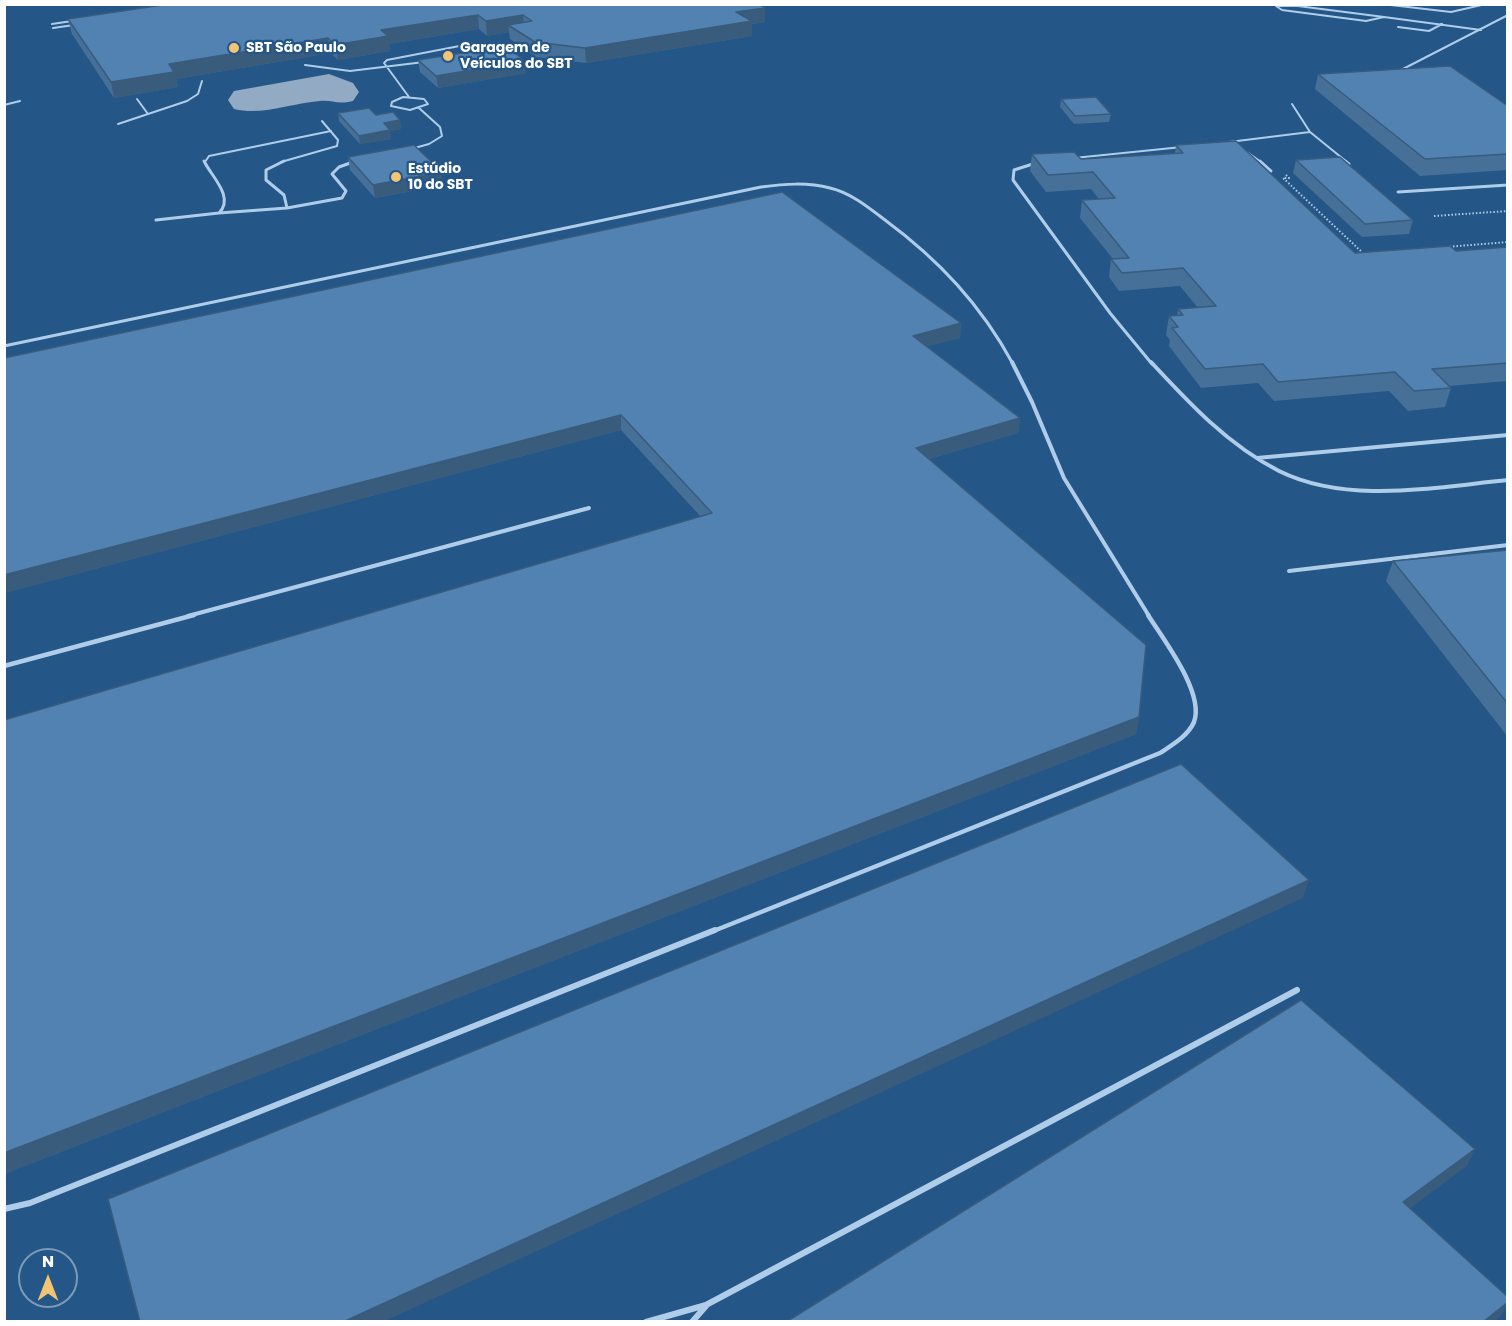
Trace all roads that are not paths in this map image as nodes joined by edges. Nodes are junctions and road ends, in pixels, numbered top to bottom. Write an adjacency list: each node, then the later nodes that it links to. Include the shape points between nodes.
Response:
1 (1382, 4): 2 (lane, via 1451,12)
2 (1486, 4)
3 (1508, 15): 9 (lane)
4 (1385, 17): 4 (lane, via 1298,6 1276,6 1366,21); 6 (lane)
5 (75, 20): 7 (lane, via 52,26)
6 (1442, 24): 8 (lane, via 1432,31); 9 (lane)
7 (75, 25)
8 (1398, 27)
9 (1481, 30): 14 (lane)
10 (476, 53): 13 (lane, via 490,47 475,43 402,56 384,63)
11 (431, 61): 13 (lane)
12 (305, 65): 13 (lane, via 333,72)
13 (386, 69): 16 (lane)
14 (1396, 72)
15 (202, 81): 22 (lane, via 198,94)
16 (409, 97): 21 (lane, via 426,100 428,104); 21 (lane, via 396,100 391,106 400,110)
17 (137, 99): 22 (lane)
18 (20, 101): 20 (lane)
19 (1292, 104): 26 (lane)
20 (4, 105)
21 (419, 108): 30 (lane, via 440,127 442,136)
22 (148, 114): 24 (lane)
23 (322, 121): 25 (lane)
24 (117, 124)
25 (331, 132): 38 (lane, via 338,140 337,146 287,159 266,170 266,180 284,195); 39 (lane, via 209,156 204,161 206,167 226,199)
26 (1310, 132): 27 (lane); 34 (lane)
27 (1229, 142): 28 (lane); 35 (lane, via 1254,155)
28 (1218, 143)
29 (1186, 146): 31 (lane)
30 (406, 150)
31 (1072, 158)
32 (360, 161): 38 (lane, via 332,174 346,191 342,198)
33 (1040, 162): 43 (lane, via 1014,170 1013,180 1162,375 1205,419)
34 (1349, 164)
35 (1271, 171)
36 (1508, 185): 37 (lane)
37 (1398, 192)
38 (287, 208): 39 (lane)
39 (219, 213): 40 (lane)
40 (156, 220)
41 (4, 346): 50 (lane, via 761,187 804,184 838,190 858,200 938,262 962,287 993,333 1051,442 1064,478 1187,679 1197,719 1188,735 1161,753 30,1203)
42 (1508, 435): 43 (lane)
43 (1257, 459): 44 (lane, via 1287,476 1325,486 1402,489)
44 (1508, 480)
45 (589, 508): 48 (lane)
46 (1508, 545): 47 (lane)
47 (1289, 571)
48 (4, 666)
49 (1297, 990): 51 (lane)
50 (4, 1209)
51 (706, 1305): 52 (lane); 53 (lane)
52 (646, 1322)
53 (692, 1322)

